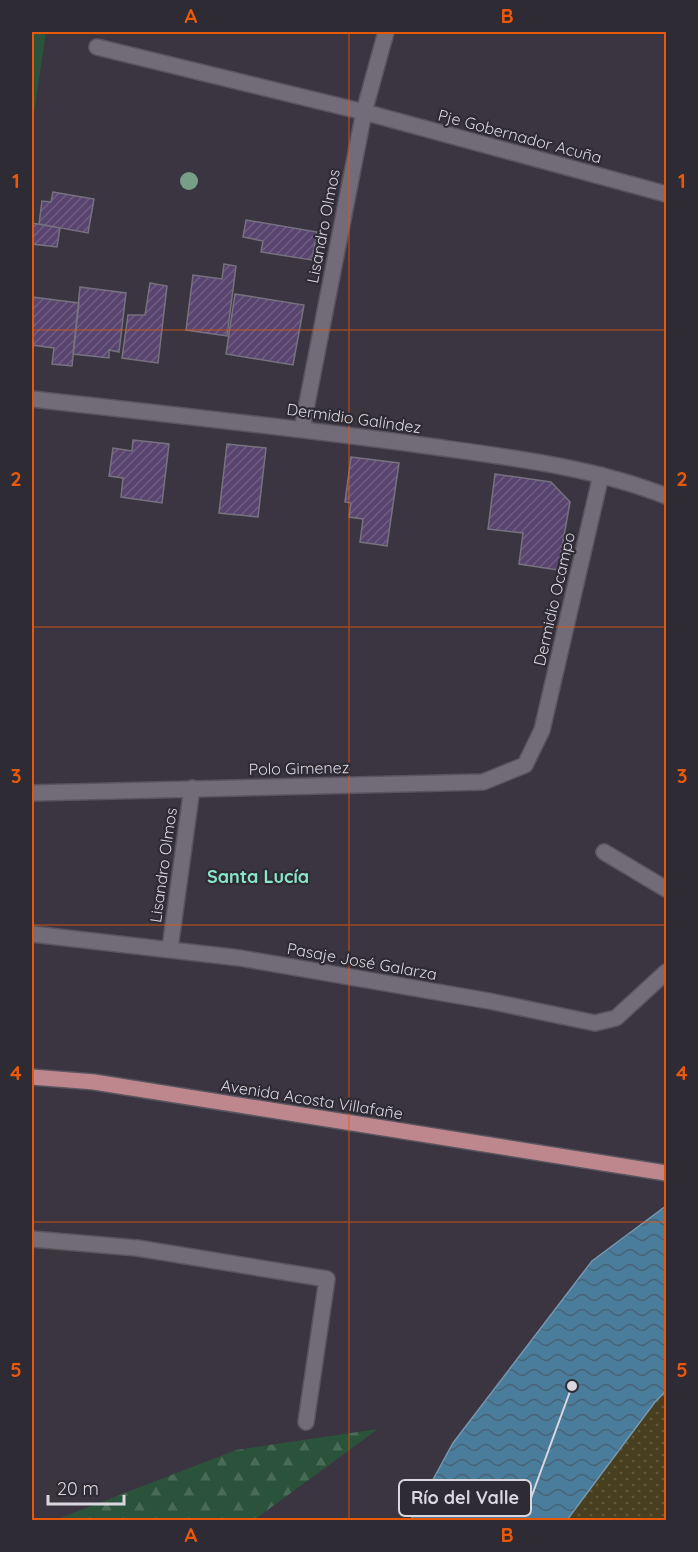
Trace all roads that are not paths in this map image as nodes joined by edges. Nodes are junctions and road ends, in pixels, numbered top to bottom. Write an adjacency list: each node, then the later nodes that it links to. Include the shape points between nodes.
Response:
1 (386, 32): 3 (street, Lisandro Olmos)
2 (97, 47): 3 (street, Pje Gobernador Acuña)
3 (364, 112): 4 (street, Pje Gobernador Acuña); 6 (street, Lisandro Olmos)
4 (666, 194)
5 (32, 399): 6 (street, Dermidio Galíndez)
6 (302, 429): 7 (street, Dermidio Galíndez, via 489,454)
7 (601, 475): 8 (street, Dermidio Galíndez); 9 (street, Dermidio Ocampo)
8 (666, 496)
9 (542, 730): 10 (street, Polo Gimenez, via 525,765 483,782)
10 (192, 788): 11 (street, Polo Gimenez); 15 (street, Lisandro Olmos)
11 (32, 793)
12 (604, 852): 13 (street)
13 (666, 890)
14 (32, 934): 15 (street, Pasaje José Galarza)
15 (170, 948): 16 (street, Pasaje José Galarza, via 478,999 594,1023 616,1018)
16 (666, 972)
17 (32, 1077): 18 (main road, Avenida Acosta Villafañe, via 94,1082)
18 (666, 1173)
19 (32, 1239): 20 (street, via 137,1248 327,1279)
20 (306, 1422)

